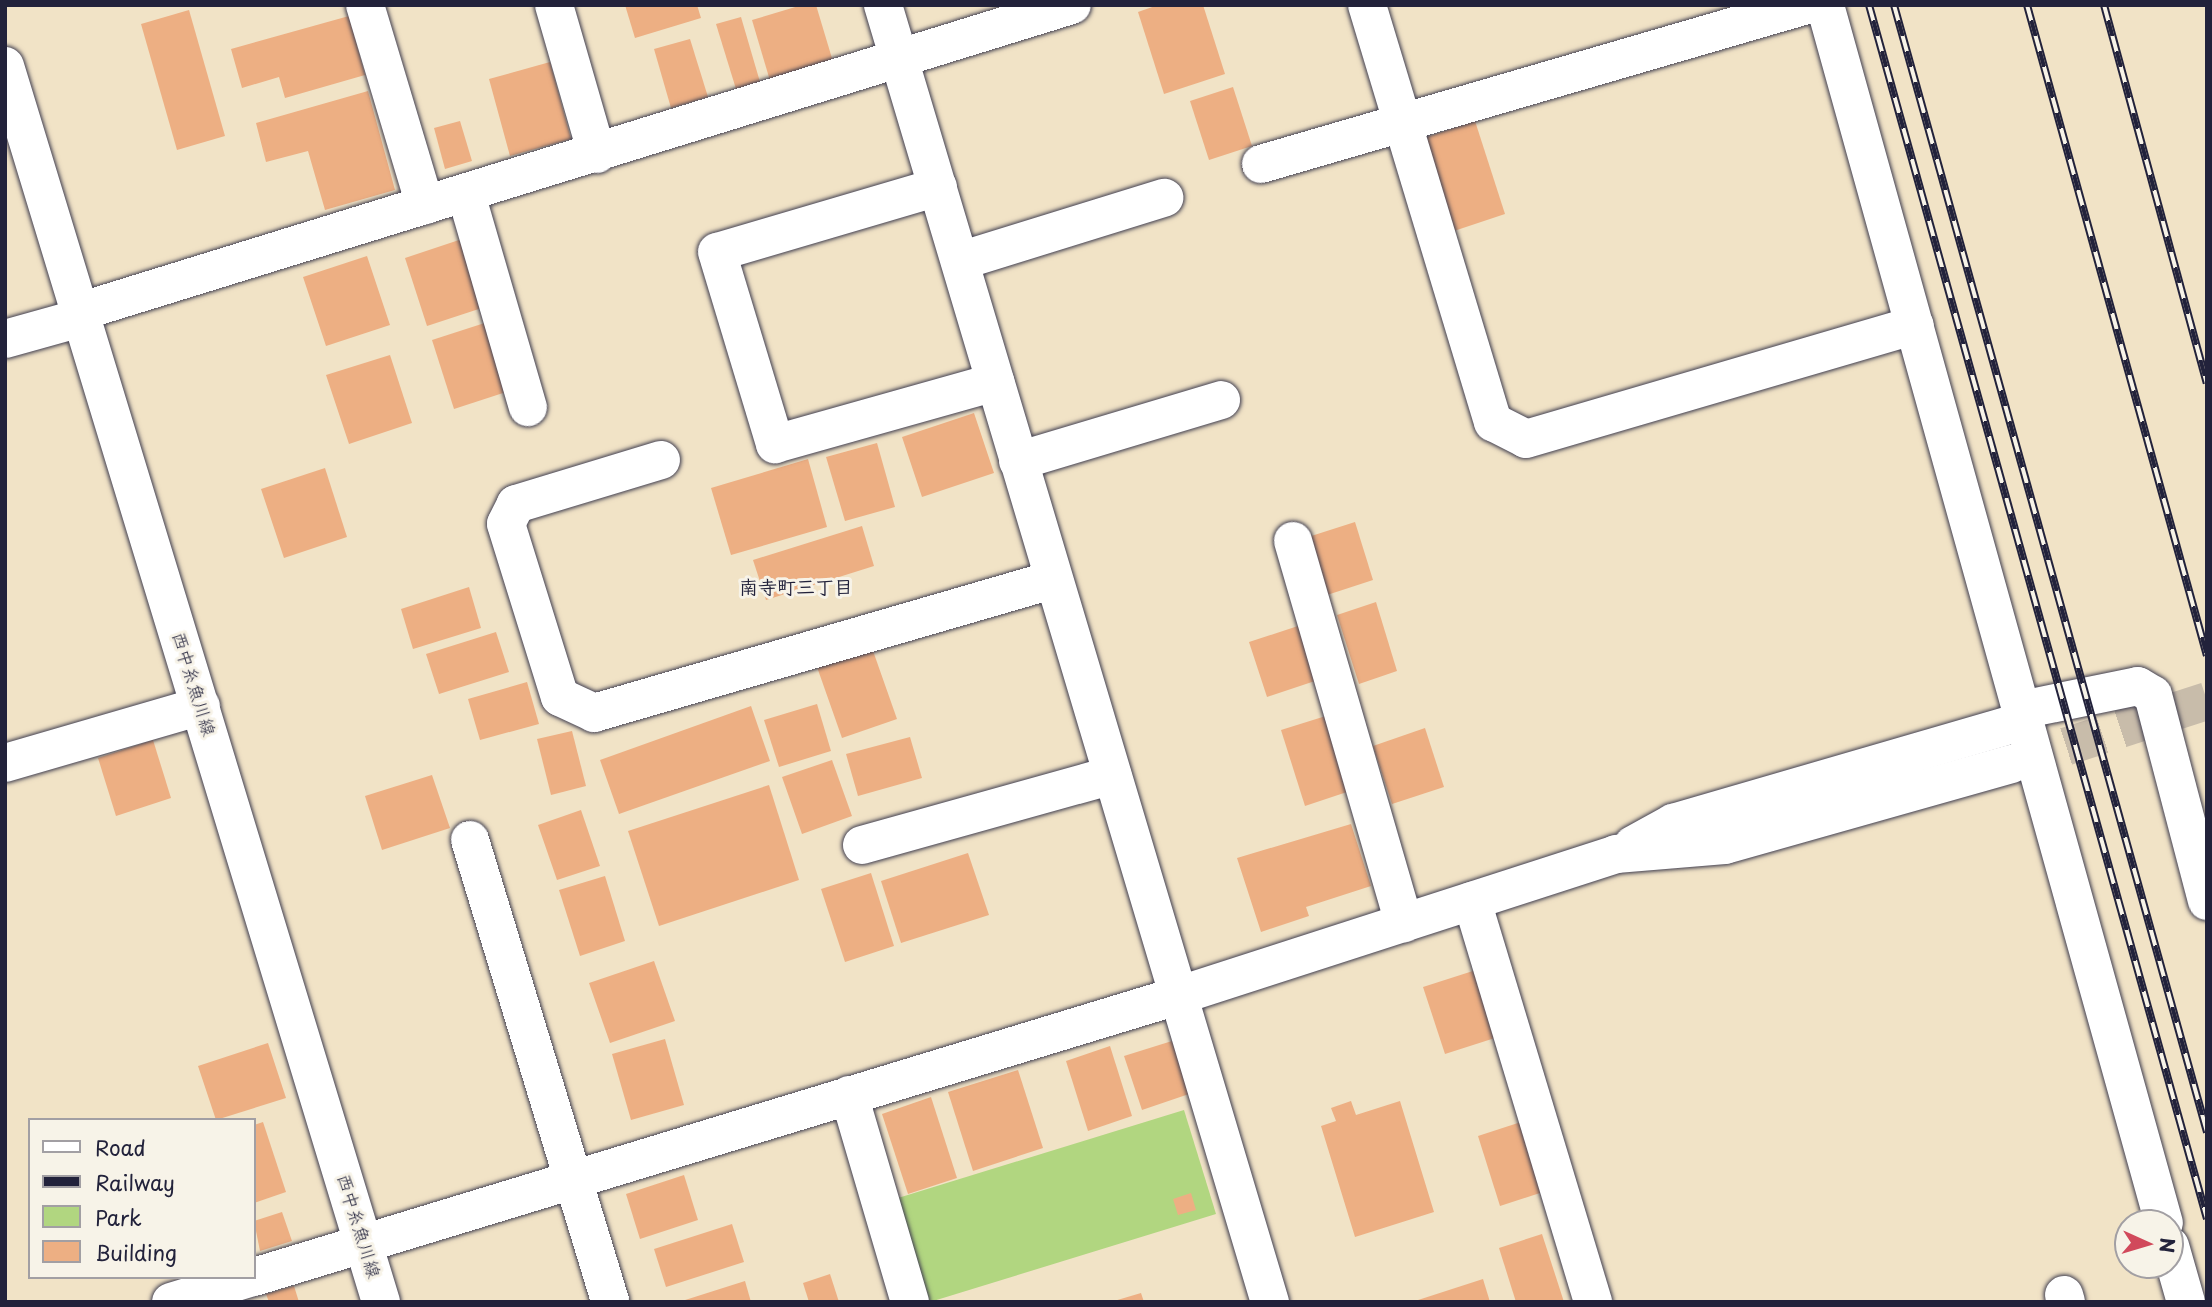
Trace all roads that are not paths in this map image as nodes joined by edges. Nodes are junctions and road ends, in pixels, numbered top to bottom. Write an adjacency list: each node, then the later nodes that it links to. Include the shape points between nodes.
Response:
1 (365, 5): 16 (street)
2 (554, 5): 11 (street)
3 (883, 5): 8 (street)
4 (1072, 5): 8 (street)
5 (1367, 5): 10 (street)
6 (1807, 5): 10 (street)
7 (1825, 5): 19 (street)
8 (900, 61): 11 (street); 13 (street)
9 (5, 66): 18 (street, 西中糸魚川線)
10 (1402, 122): 12 (street); 19 (street, via 1493,422 1526,439)
11 (597, 153): 14 (street)
12 (1261, 164)
13 (937, 187): 17 (street); 21 (street, via 717,252 775,444)
14 (466, 194): 16 (street); 23 (street)
15 (1164, 198): 17 (street)
16 (425, 205): 18 (street)
17 (960, 261): 21 (street)
18 (83, 314): 20 (street); 28 (street, 西中糸魚川線)
19 (1915, 325): 29 (street)
20 (5, 340)
21 (995, 382): 25 (street)
22 (1222, 400): 25 (street)
23 (528, 407)
24 (662, 460): 27 (street, via 516,504 506,524 560,697 594,713)
25 (1018, 461): 27 (street)
26 (1293, 541): 38 (street)
27 (1053, 580): 32 (street)
28 (201, 706): 30 (street); 43 (street, 西中糸魚川線)
29 (2023, 715): 35 (street, via 1673,823); 37 (street, via 2138,686 2153,695); 42 (street)
30 (5, 763)
31 (2012, 764): 35 (street, via 1725,845)
32 (1112, 775): 34 (street); 39 (street)
33 (470, 840): 41 (street)
34 (862, 845)
35 (1616, 854): 36 (street)
36 (1472, 901): 38 (street); 52 (street)
37 (2207, 901)
38 (1404, 923): 39 (street)
39 (1177, 996): 40 (street); 51 (street)
40 (849, 1094): 41 (street); 50 (street)
41 (573, 1180): 43 (street); 49 (street)
42 (2160, 1209)
43 (364, 1244): 44 (street); 48 (street, 西中糸魚川線)
44 (256, 1276)
45 (246, 1279): 47 (street)
46 (2179, 1279): 53 (street)
47 (171, 1302)
48 (381, 1302)
49 (610, 1302)
50 (910, 1302)
51 (1270, 1302)
52 (1593, 1302)
53 (2186, 1302)

